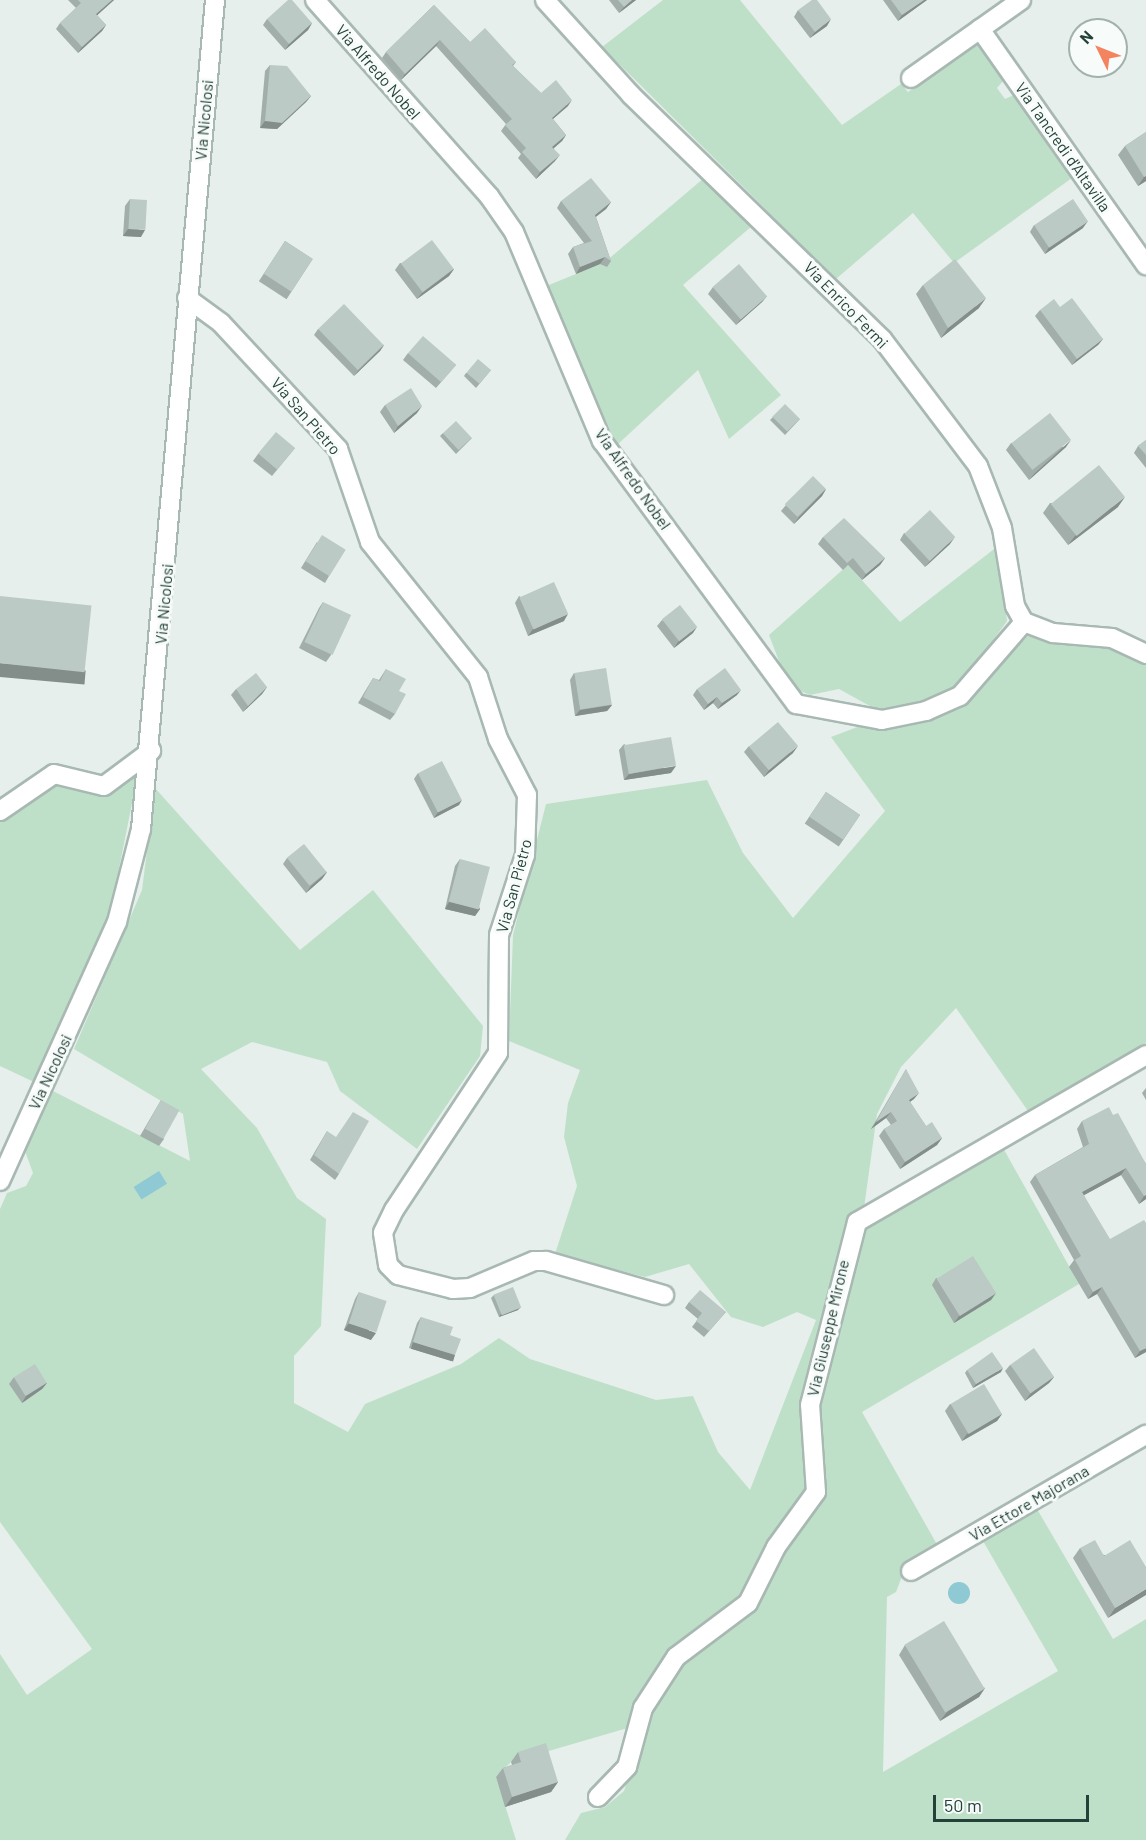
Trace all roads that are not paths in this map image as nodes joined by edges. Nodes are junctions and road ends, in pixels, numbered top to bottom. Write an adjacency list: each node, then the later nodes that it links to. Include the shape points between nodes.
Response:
1 (216, 0): 8 (street, Via Nicolosi)
2 (315, 0): 9 (street, Via Alfredo Nobel, via 514,232 602,441 796,704 882,720 926,711 960,696)
3 (545, 0): 9 (street, Via Enrico Fermi, via 631,95 882,339 978,466 1002,528 1015,606)
4 (1021, 0): 5 (street)
5 (980, 29): 6 (street); 7 (street, Via Tancredi d'Altavilla)
6 (911, 78)
7 (1146, 264)
8 (187, 298): 11 (street, Via Nicolosi); 15 (street, Via San Pietro, via 221,323 338,448 370,542 478,677 498,739 527,795 525,855 499,935 498,1053 394,1210 383,1233 388,1265 398,1275 453,1289 470,1288 534,1261 546,1261)
9 (1024, 622): 10 (street, via 1053,633 1112,638)
10 (1146, 654)
11 (151, 751): 12 (street, via 104,786 54,774); 14 (street, Via Nicolosi, via 133,873 117,922)
12 (0, 812)
13 (1146, 1055): 18 (street, Via Giuseppe Mirone, via 857,1222 811,1396 816,1492 776,1548 748,1603 676,1657 643,1708 627,1767)
14 (0, 1181)
15 (664, 1295)
16 (1146, 1435): 17 (street, Via Ettore Majorana)
17 (912, 1571)
18 (598, 1797)

